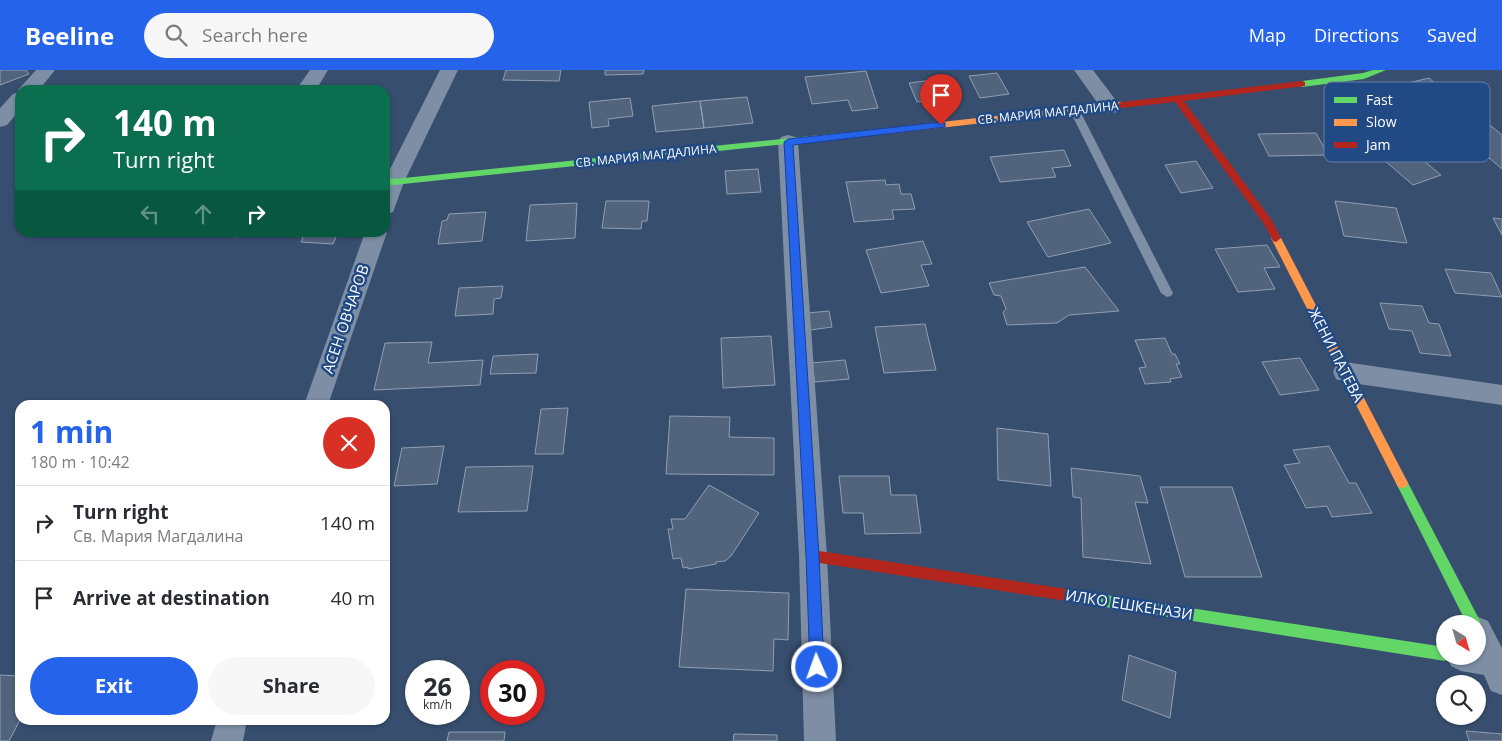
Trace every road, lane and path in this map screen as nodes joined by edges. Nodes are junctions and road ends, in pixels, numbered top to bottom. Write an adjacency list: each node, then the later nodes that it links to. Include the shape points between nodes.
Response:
1 (46, 70): 6 (street)
2 (319, 70): 7 (street)
3 (449, 70): 14 (street)
4 (1083, 70): 10 (street)
5 (1382, 70): 8 (street, СВ. МАРИЯ МАГДАЛИНА, via 1364,76)
6 (32, 85)
7 (309, 85)
8 (1178, 99): 10 (street, СВ. МАРИЯ МАГДАЛИНА); 18 (street, ЖЕНИ ПАТЕВА, via 1268,222)
9 (15, 106): 12 (street)
10 (1111, 106): 11 (street, СВ. МАРИЯ МАГДАЛИНА)
11 (1075, 110): 13 (street, СВ. МАРИЯ МАГДАЛИНА); 17 (lane)
12 (8, 118)
13 (788, 142): 15 (street, СВ. МАРИЯ МАГДАЛИНА); 21 (street)
14 (390, 179)
15 (390, 181)
16 (374, 237): 20 (street, АСЕН ОВЧАРОВ)
17 (1167, 293)
18 (1345, 372): 19 (street); 22 (street, ЖЕНИ ПАТЕВА)
19 (1502, 395)
20 (318, 400)
21 (813, 556): 24 (street, ИЛКО ЕШКЕНАЗИ); 29 (street)
22 (1469, 615)
23 (1486, 645): 26 (street)
24 (1436, 653)
25 (1486, 664): 26 (street)
26 (1499, 668)
27 (231, 725): 28 (street)
28 (227, 741)
29 (820, 741)

